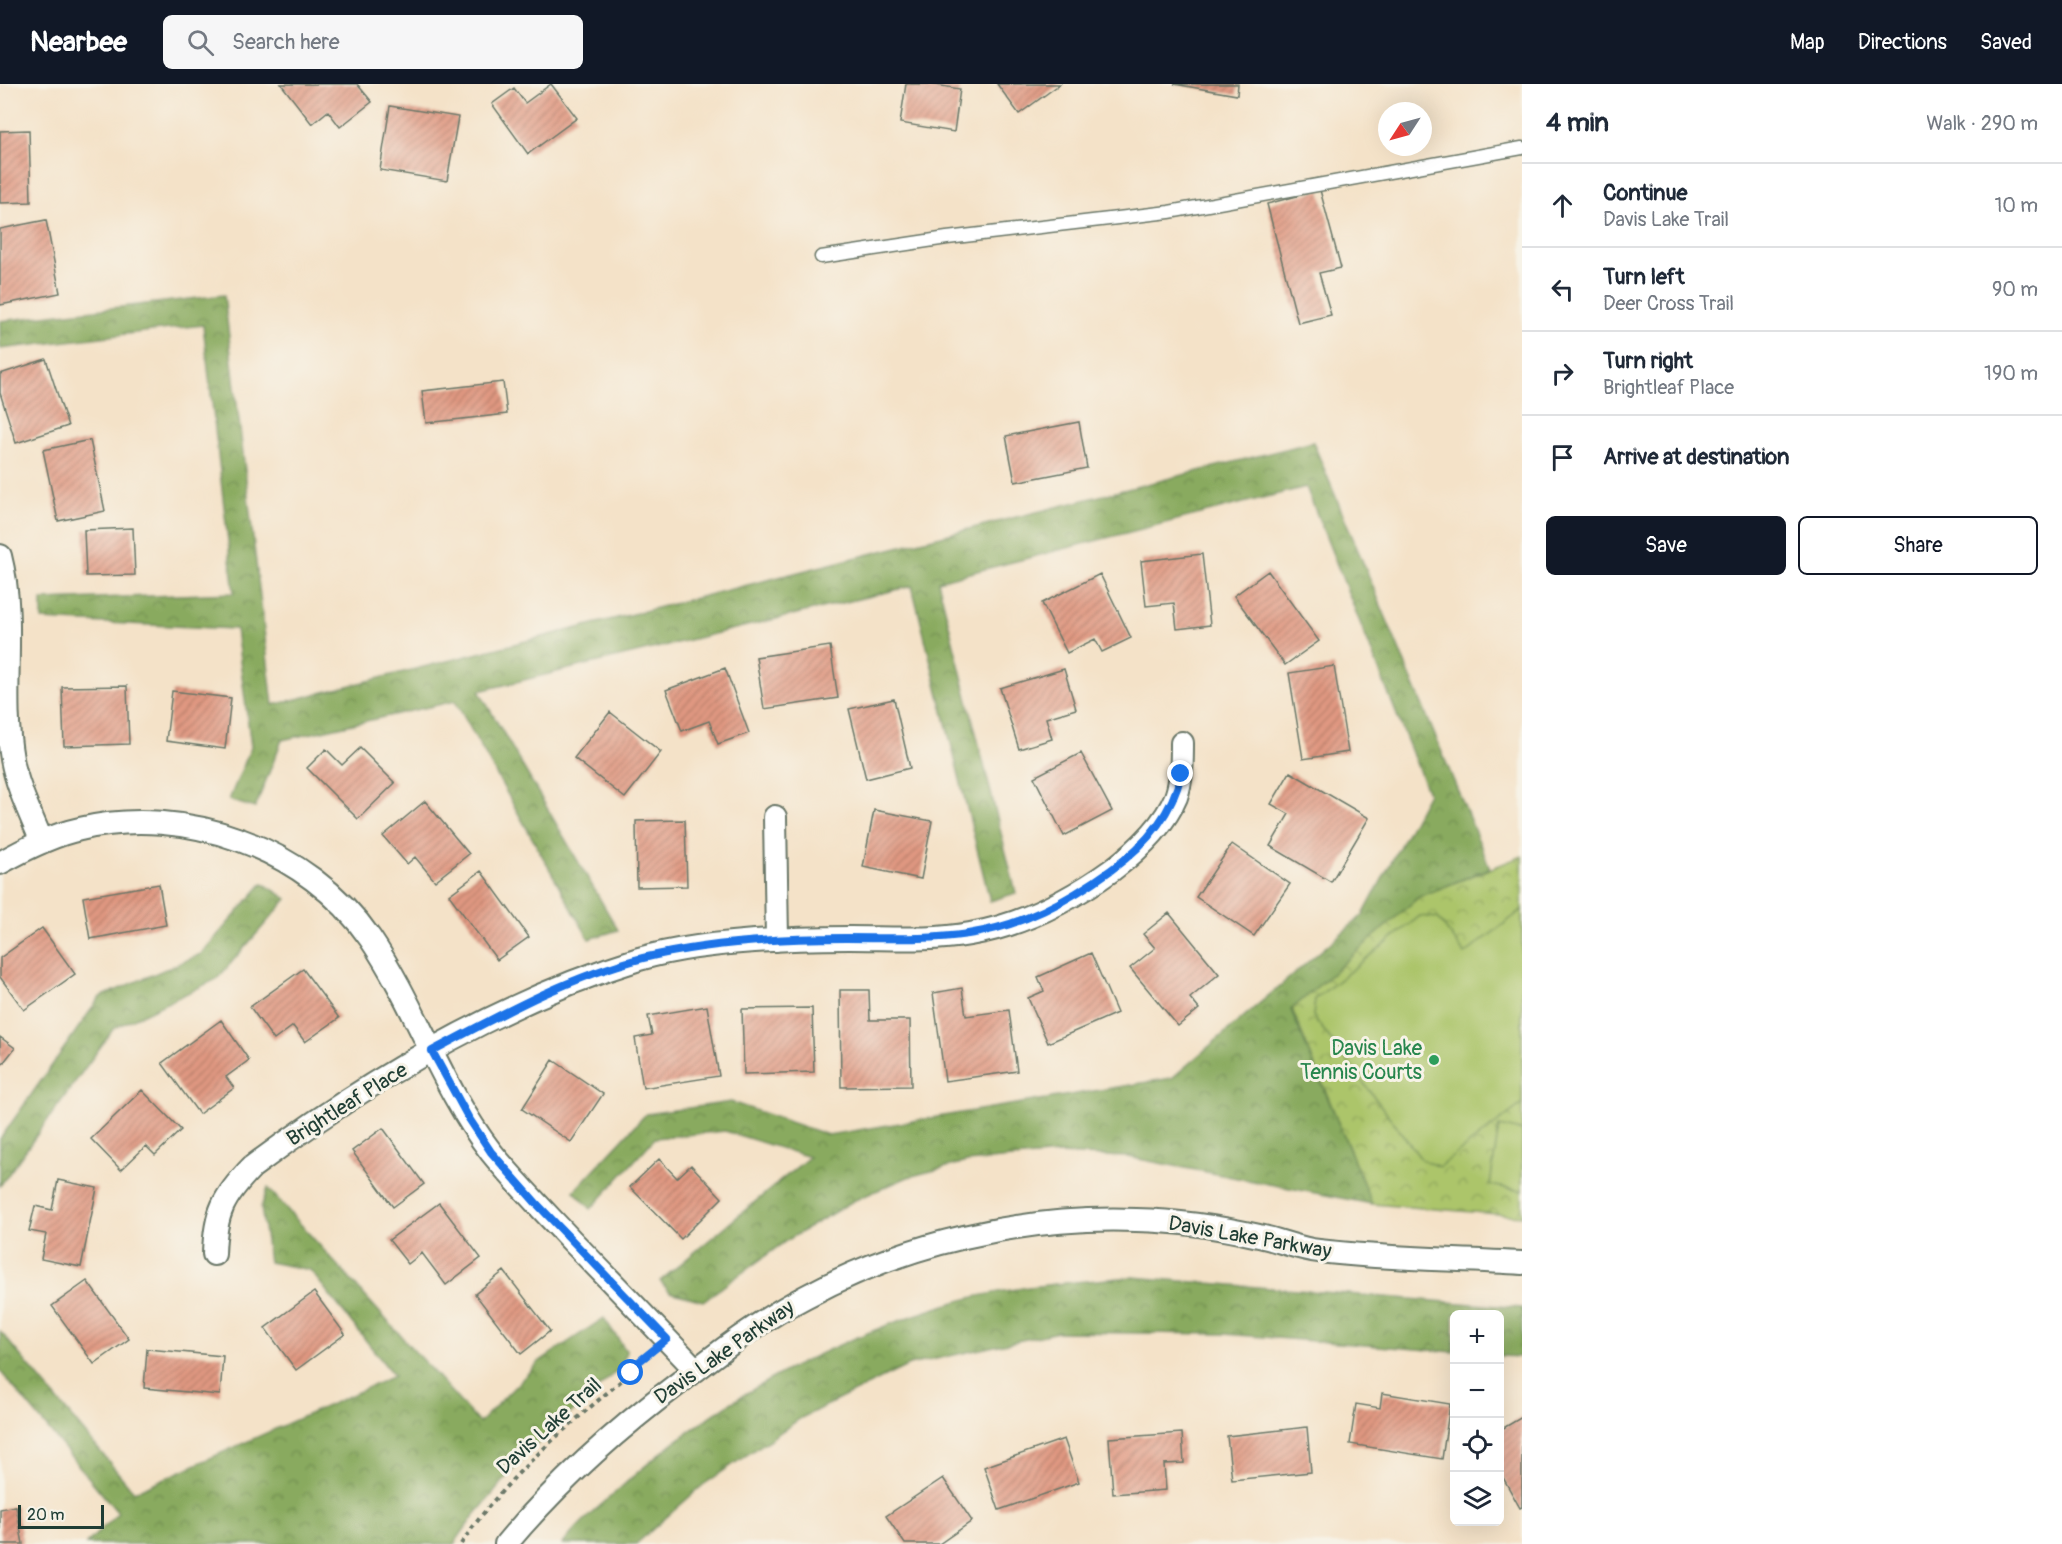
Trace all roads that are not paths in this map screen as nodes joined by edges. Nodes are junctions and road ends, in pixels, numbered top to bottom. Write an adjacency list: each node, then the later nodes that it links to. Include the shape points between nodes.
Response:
1 (1522, 148): 2 (lane, via 1169,212)
2 (821, 257)
3 (0, 556): 6 (street, via 9,615 8,712 12,760)
4 (1182, 743): 8 (street, Brightleaf Place, via 1176,796 1163,820 1122,862 1057,906 970,934 924,939)
5 (775, 817): 8 (street)
6 (42, 842): 7 (street); 9 (street, via 79,829 160,822 209,831 271,853 333,897 368,936)
7 (0, 863)
8 (777, 939): 9 (street, Brightleaf Place, via 643,958 584,977 514,1007)
9 (432, 1051): 10 (street, Brightleaf Place, via 369,1086 252,1167 218,1213); 12 (street, via 491,1152)
10 (214, 1254)
11 (1522, 1263): 12 (street, Davis Lake Parkway, via 1317,1251 1205,1225 1136,1220 1068,1221 1010,1228 932,1245 867,1268 745,1332)
12 (696, 1370): 13 (street, Davis Lake Parkway, via 605,1441)
13 (506, 1544)

